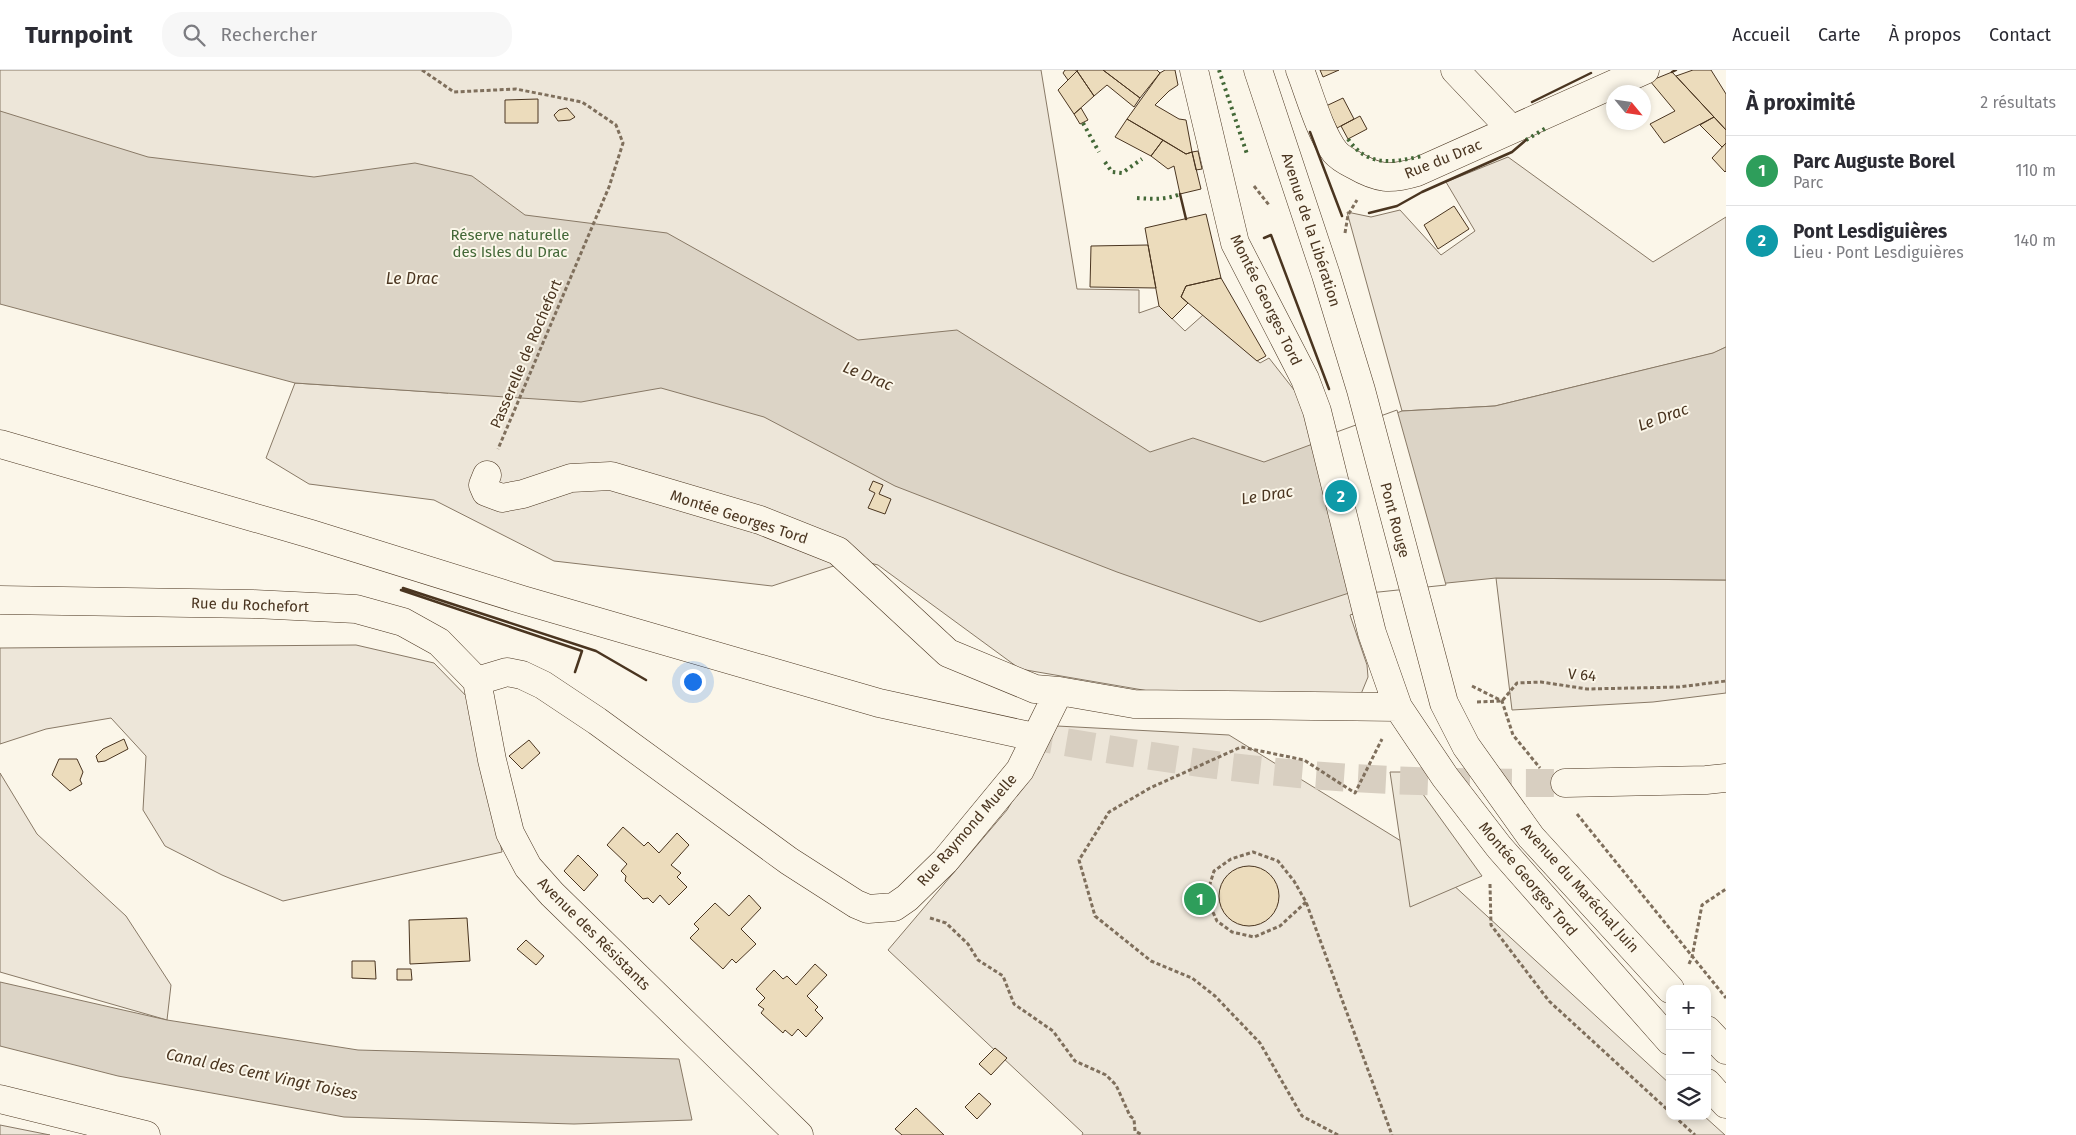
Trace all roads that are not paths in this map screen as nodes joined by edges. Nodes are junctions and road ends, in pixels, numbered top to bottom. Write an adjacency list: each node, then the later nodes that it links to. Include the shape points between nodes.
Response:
1 (1194, 70): 14 (main road, Montée Georges Tord, via 1235,243 1305,379 1317,411 1372,633)
2 (1258, 70): 7 (main road, Avenue de la Libération)
3 (1300, 70): 6 (main road, Rue du Drac, via 1320,122 1336,152 1372,176 1403,177)
4 (1456, 70): 6 (main road)
5 (1646, 70): 6 (main road, Rue du Drac)
6 (1511, 129)
7 (1361, 390): 11 (main road, Pont Rouge)
8 (0, 444): 15 (main road, via 879,703)
9 (487, 475): 13 (main road, Montée Georges Tord, via 483,486 486,492 502,498 571,478 611,476 760,520 838,551 948,653 1035,689)
10 (0, 600): 12 (main road, Rue du Rochefort, via 253,604 356,610 403,622 439,642)
11 (1430, 650): 18 (main road, Avenue du Maréchal Juin, via 1444,703 1466,746 1531,837)
12 (477, 681): 13 (main road, Rue Raymond Muelle, via 507,672 543,685 788,861 868,909 894,907 945,861 1020,770); 26 (main road, Avenue des Résistants, via 510,833 528,866 552,894)
13 (1059, 691): 14 (main road, via 1134,704)
14 (1398, 707): 20 (main road, Montée Georges Tord, via 1499,847)
15 (1025, 735)
16 (1554, 778): 17 (main road)
17 (1726, 778)
18 (1666, 985)
19 (1711, 1034): 21 (main road)
20 (1666, 1036)
21 (1726, 1050)
22 (1711, 1087): 24 (main road)
23 (0, 1099): 25 (main road)
24 (1726, 1104)
25 (146, 1135)
26 (799, 1135)

